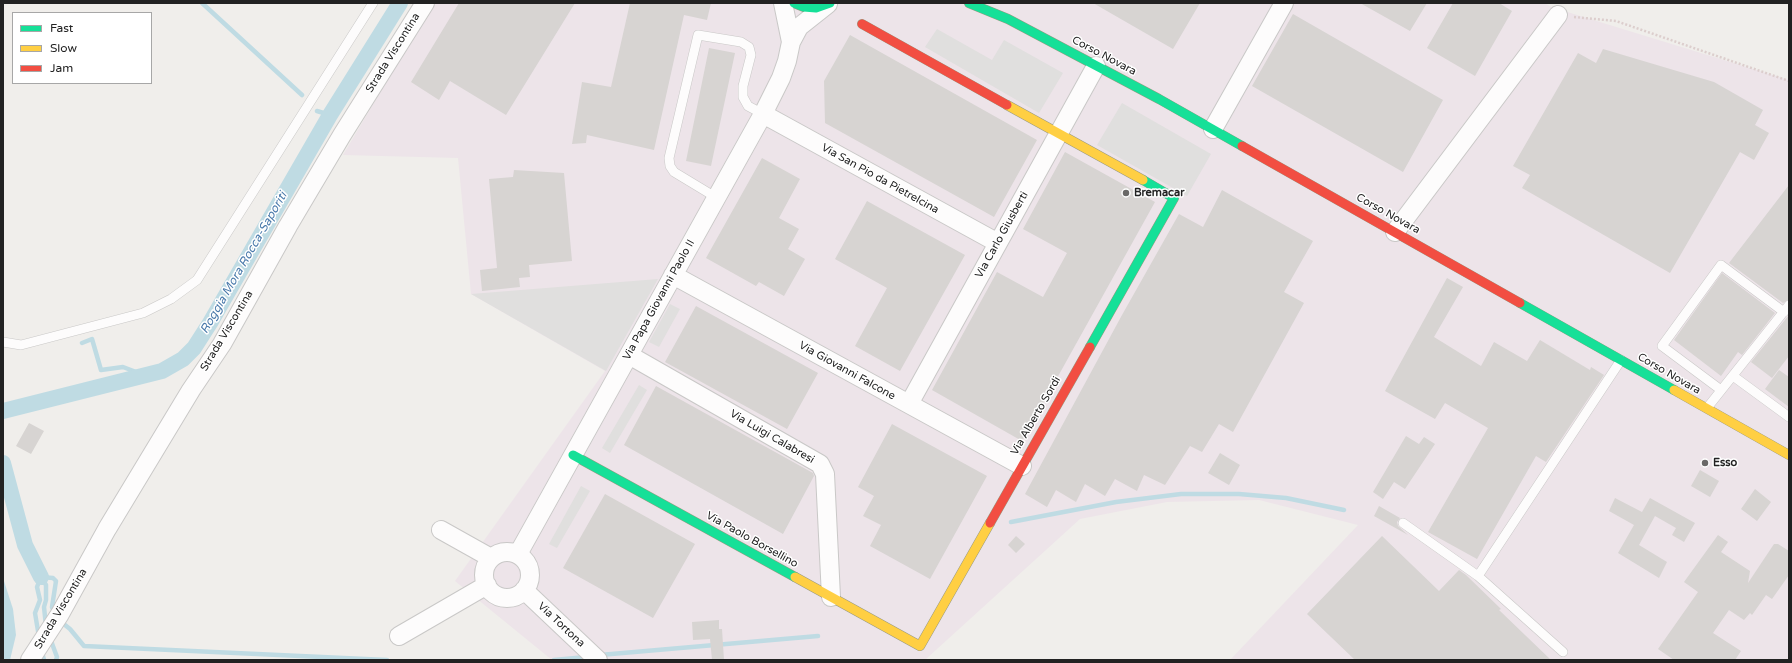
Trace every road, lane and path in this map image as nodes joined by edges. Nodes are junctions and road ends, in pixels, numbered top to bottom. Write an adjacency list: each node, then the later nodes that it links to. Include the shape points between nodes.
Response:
1 (373, 3): 21 (lane, via 197,280 171,299 143,313 21,345)
2 (425, 3): 44 (street, Strada Viscontina, via 342,135 222,344 191,390)
3 (783, 3): 10 (street, Via Papa Giovanni Paolo II)
4 (794, 3): 7 (street, via 816,8)
5 (969, 3): 11 (street, Corso Novara, via 1008,19)
6 (1284, 3): 14 (street)
7 (829, 4): 10 (street, Via Papa Giovanni Paolo II, via 799,27)
8 (1558, 15): 12 (path, via 1616,21); 17 (street)
9 (862, 24): 15 (street)
10 (791, 42): 13 (street, Via Papa Giovanni Paolo II, via 787,61)
11 (1096, 66): 14 (street, Corso Novara); 15 (street, Via Carlo Giusberti)
12 (1789, 81)
13 (763, 114): 16 (street, Via Papa Giovanni Paolo II); 16 (lane, via 748,106 743,97 743,86 751,55 749,47 741,42 698,35 669,158 674,172); 18 (street, Via San Pio da Pietrelcina)
14 (1213, 129): 17 (street, Corso Novara)
15 (1059, 135): 18 (street, Via Carlo Giusberti); 32 (street, Via Alberto Sordi, via 1174,198)
16 (717, 198): 19 (street, Via Papa Giovanni Paolo II)
17 (1395, 232): 23 (street, Corso Novara)
18 (998, 243): 26 (street, Via Carlo Giusberti)
19 (673, 275): 22 (street, Via Papa Giovanni Paolo II); 26 (street, Via Giovanni Falcone)
20 (1786, 309): 24 (lane); 25 (lane, via 1721,265 1662,346)
21 (3, 342)
22 (629, 355): 31 (street, Via Papa Giovanni Paolo II); 40 (street, Via Luigi Calabresi, via 820,464 825,474)
23 (1621, 360): 27 (street, Corso Novara); 37 (lane)
24 (1732, 376): 25 (lane); 28 (lane)
25 (1721, 390): 27 (lane)
26 (909, 404): 32 (street, Via Giovanni Falcone)
27 (1706, 410): 30 (street, Corso Novara)
28 (1789, 417)
29 (1789, 443): 30 (lane)
30 (1786, 453)
31 (573, 455): 35 (street, Via Papa Giovanni Paolo II); 40 (street, Via Paolo Borsellino)
32 (1022, 466): 42 (street, Via Alberto Sordi)
33 (1403, 523): 37 (lane)
34 (441, 530): 36 (street)
35 (518, 554): 36 (street, via 503,552); 39 (street, via 530,571 528,584)
36 (491, 558): 38 (street, via 484,571)
37 (1478, 576): 43 (lane)
38 (487, 585): 39 (street, via 491,591 504,597 518,595); 41 (street)
39 (524, 590): 45 (street, Via Tortona)
40 (831, 597): 42 (street, Via Paolo Borsellino)
41 (399, 636)
42 (920, 646)
43 (1563, 652)
44 (34, 655)
45 (593, 656)

